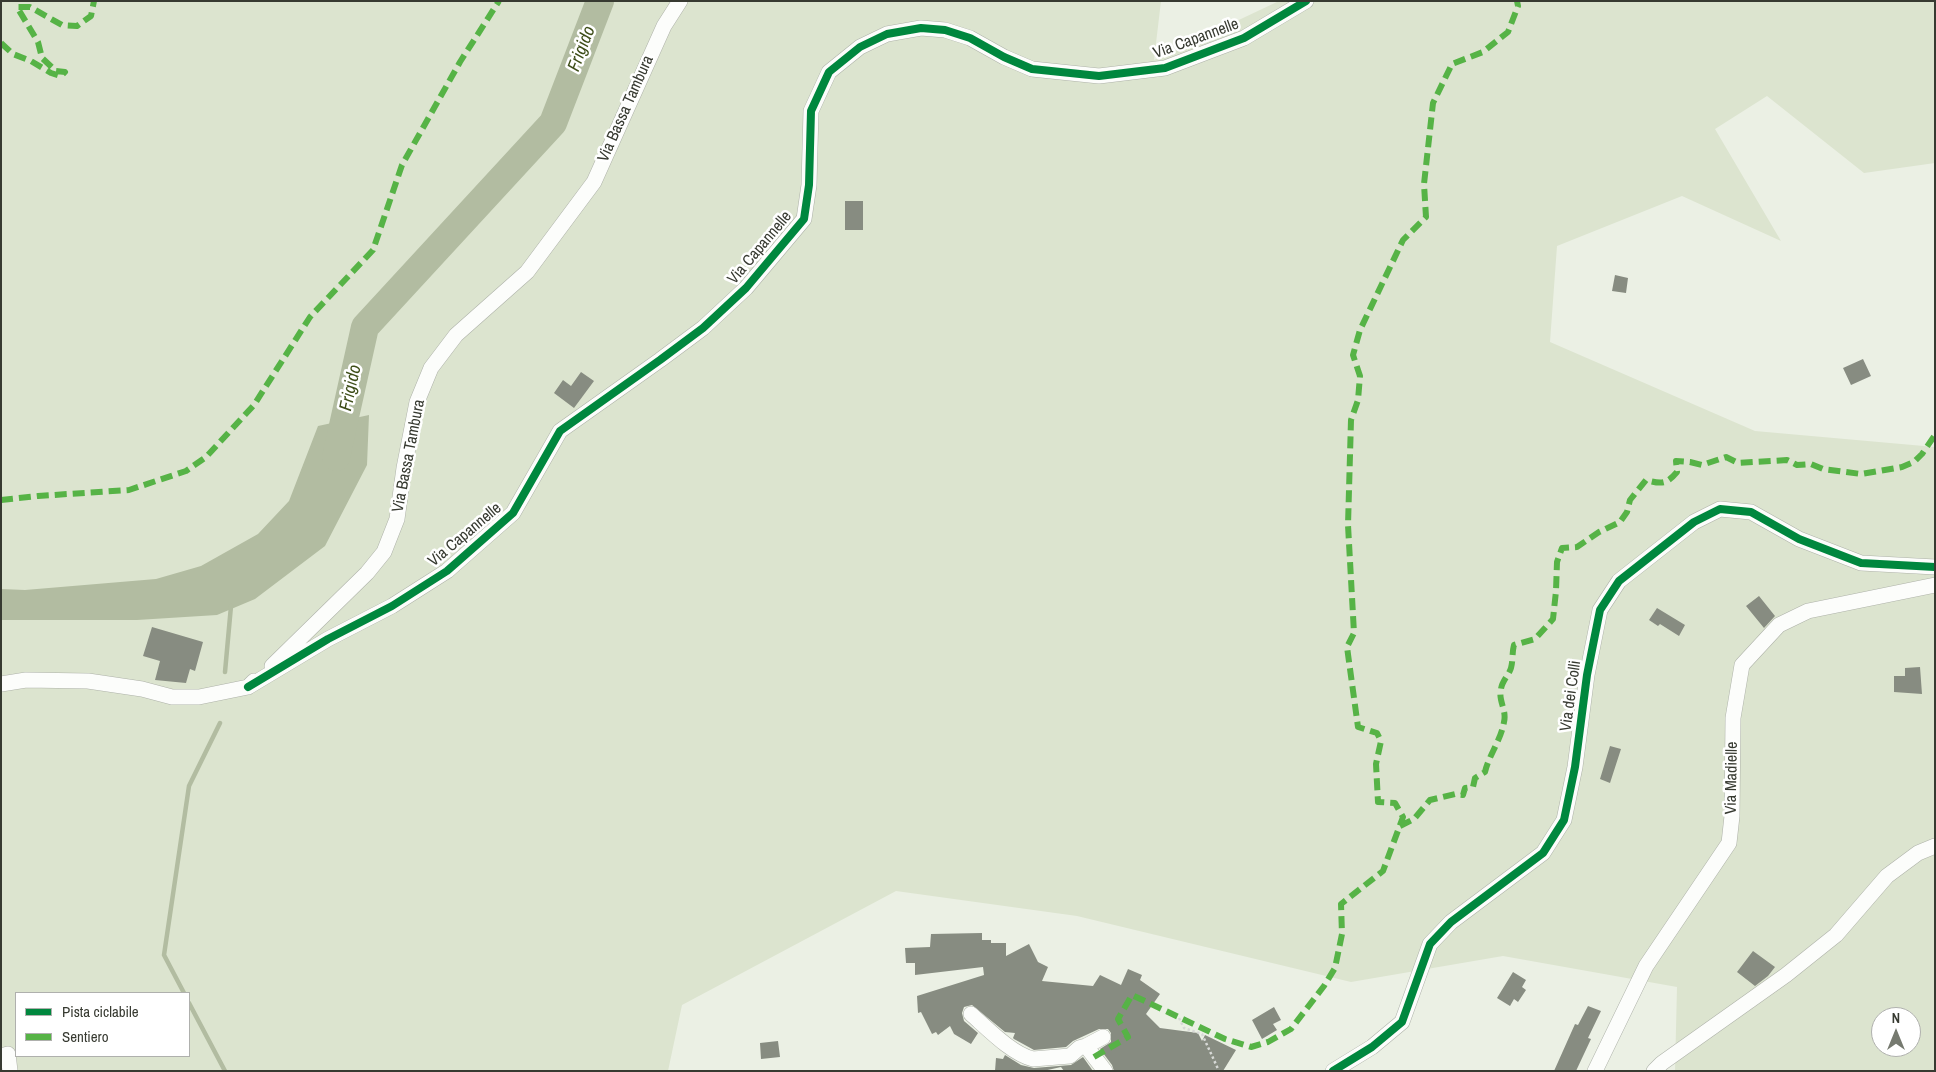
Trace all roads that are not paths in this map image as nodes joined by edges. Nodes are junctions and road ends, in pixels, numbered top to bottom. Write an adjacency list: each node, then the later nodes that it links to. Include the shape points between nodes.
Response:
1 (680, 1): 6 (street, Via Bassa Tambura, via 664,26 594,182 528,272 456,335 431,368 417,402 397,519 384,552 368,573)
2 (1306, 1): 6 (street, Via Capannelle, via 1244,38 1165,68 1099,76 1032,69 970,38 945,30 921,28 887,34 860,47 829,72 811,111 809,185 804,220 746,288 703,328 560,431 513,512 447,572)
3 (1935, 567): 14 (street, Via dei Colli, via 1861,563 1799,539 1751,512 1720,509 1694,522 1618,581 1600,610 1564,820 1542,853 1451,922 1430,944 1402,1022 1372,1047)
4 (1935, 585): 15 (street, Via Madielle, via 1808,611 1779,626 1742,665 1733,718 1729,843 1646,966)
5 (1, 684): 6 (street, Via Bassa Tambura, via 26,680 88,681 172,697 199,697)
6 (248, 687)
7 (1935, 846): 16 (street, via 1918,853 1886,876 1836,935)
8 (971, 1014): 10 (street, via 1003,1042 1028,1058 1070,1056)
9 (1103, 1037): 10 (street)
10 (1086, 1046): 13 (street)
11 (1, 1056): 12 (street, via 8,1054)
12 (10, 1071)
13 (1105, 1071)
14 (1334, 1071)
15 (1595, 1071)
16 (1654, 1071)

